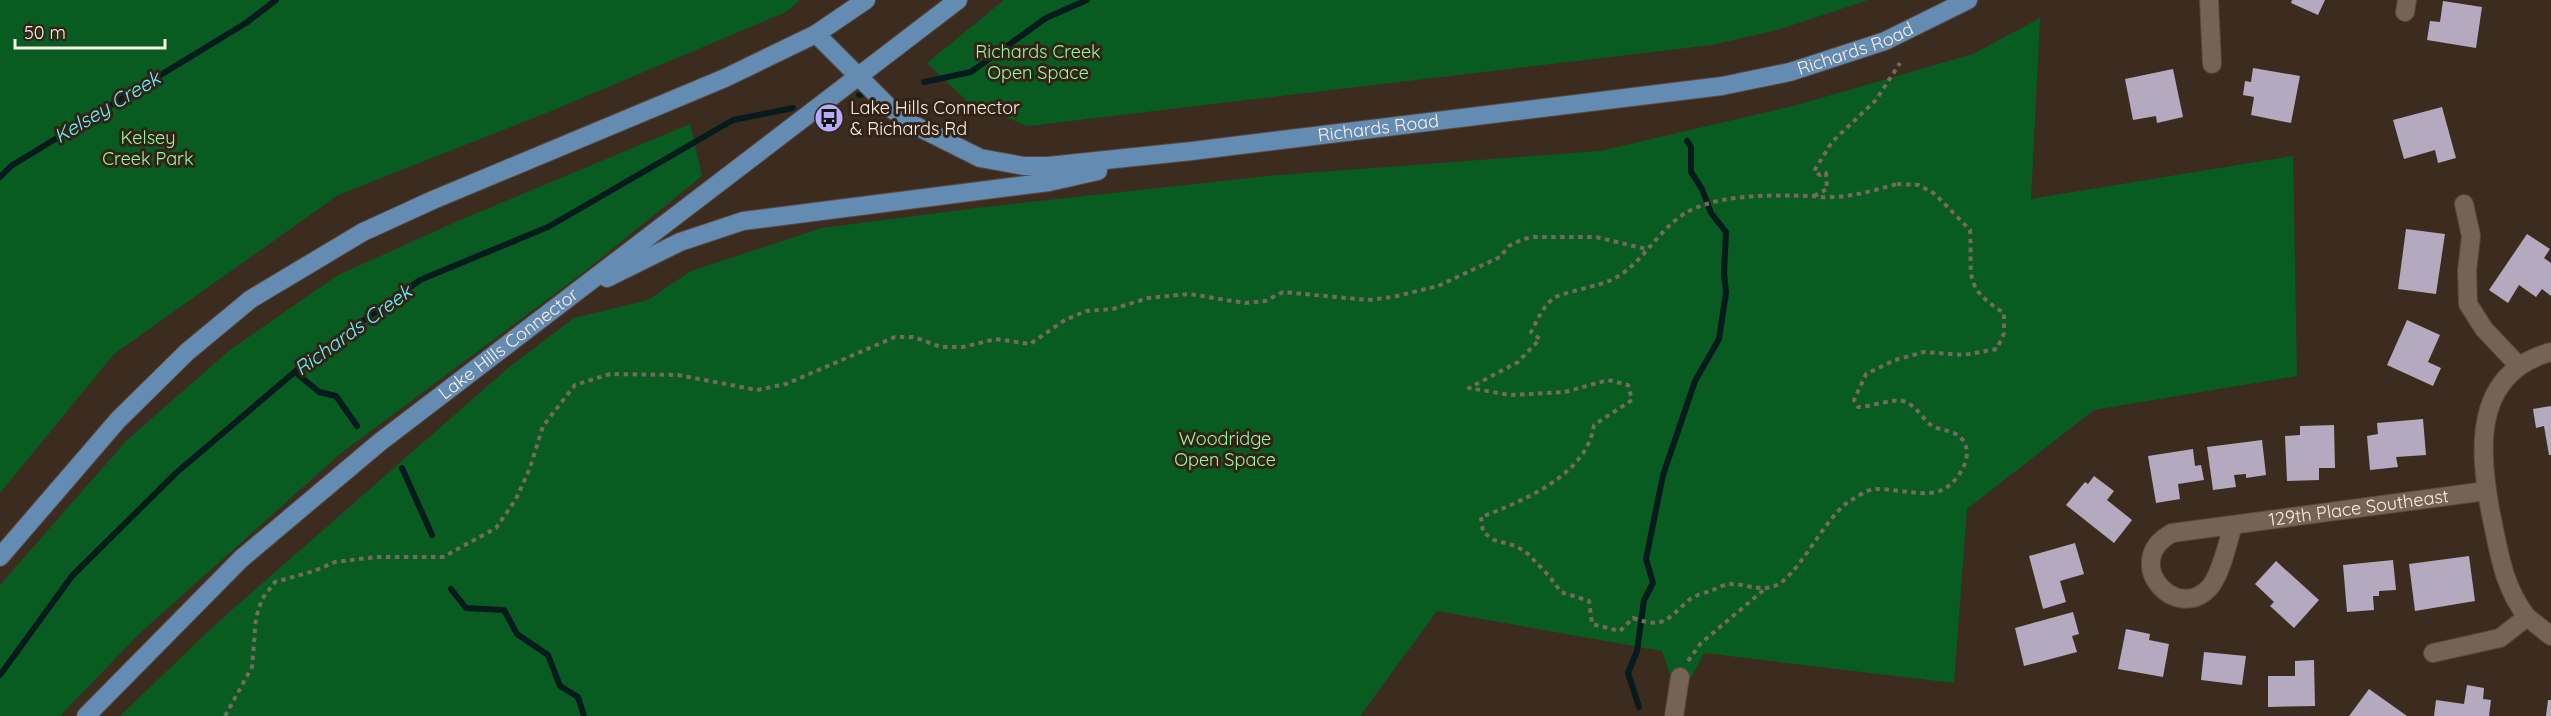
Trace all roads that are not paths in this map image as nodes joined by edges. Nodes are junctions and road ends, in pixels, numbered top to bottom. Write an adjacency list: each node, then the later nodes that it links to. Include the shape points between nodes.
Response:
1 (866, 0): 5 (main road)
2 (958, 0): 7 (main road, Lake Hills Connector)
3 (1968, 0): 8 (main road, Richards Road, via 1885,41 1790,72 1745,81 1669,94)
4 (2209, 0): 6 (street)
5 (816, 34): 7 (main road, Richards Road); 15 (main road, via 725,78 363,232 252,299 187,352 118,420)
6 (2212, 64)
7 (858, 77): 8 (main road, Richards Road, via 912,124 980,158 1048,166); 10 (main road, Lake Hills Connector)
8 (1192, 151): 10 (main road, via 1049,182 743,221 680,242)
9 (2464, 204): 12 (street, via 2471,236 2468,304)
10 (570, 296): 20 (main road, Lake Hills Connector, via 299,507 241,559)
11 (2551, 352): 12 (street, via 2533,357)
12 (2513, 370): 13 (street, via 2498,388 2489,408 2483,466)
13 (2486, 491): 14 (street, 129th Place Southeast); 16 (street, via 2505,579 2514,601)
14 (2233, 525): 14 (street, 129th Place Southeast, via 2164,537 2151,559 2157,584 2178,598 2203,592 2215,580)
15 (0, 557)
16 (2527, 617): 17 (street); 18 (street, via 2500,638)
17 (2551, 636)
18 (2433, 653)
19 (1680, 677): 21 (street)
20 (86, 716)
21 (1674, 716)

